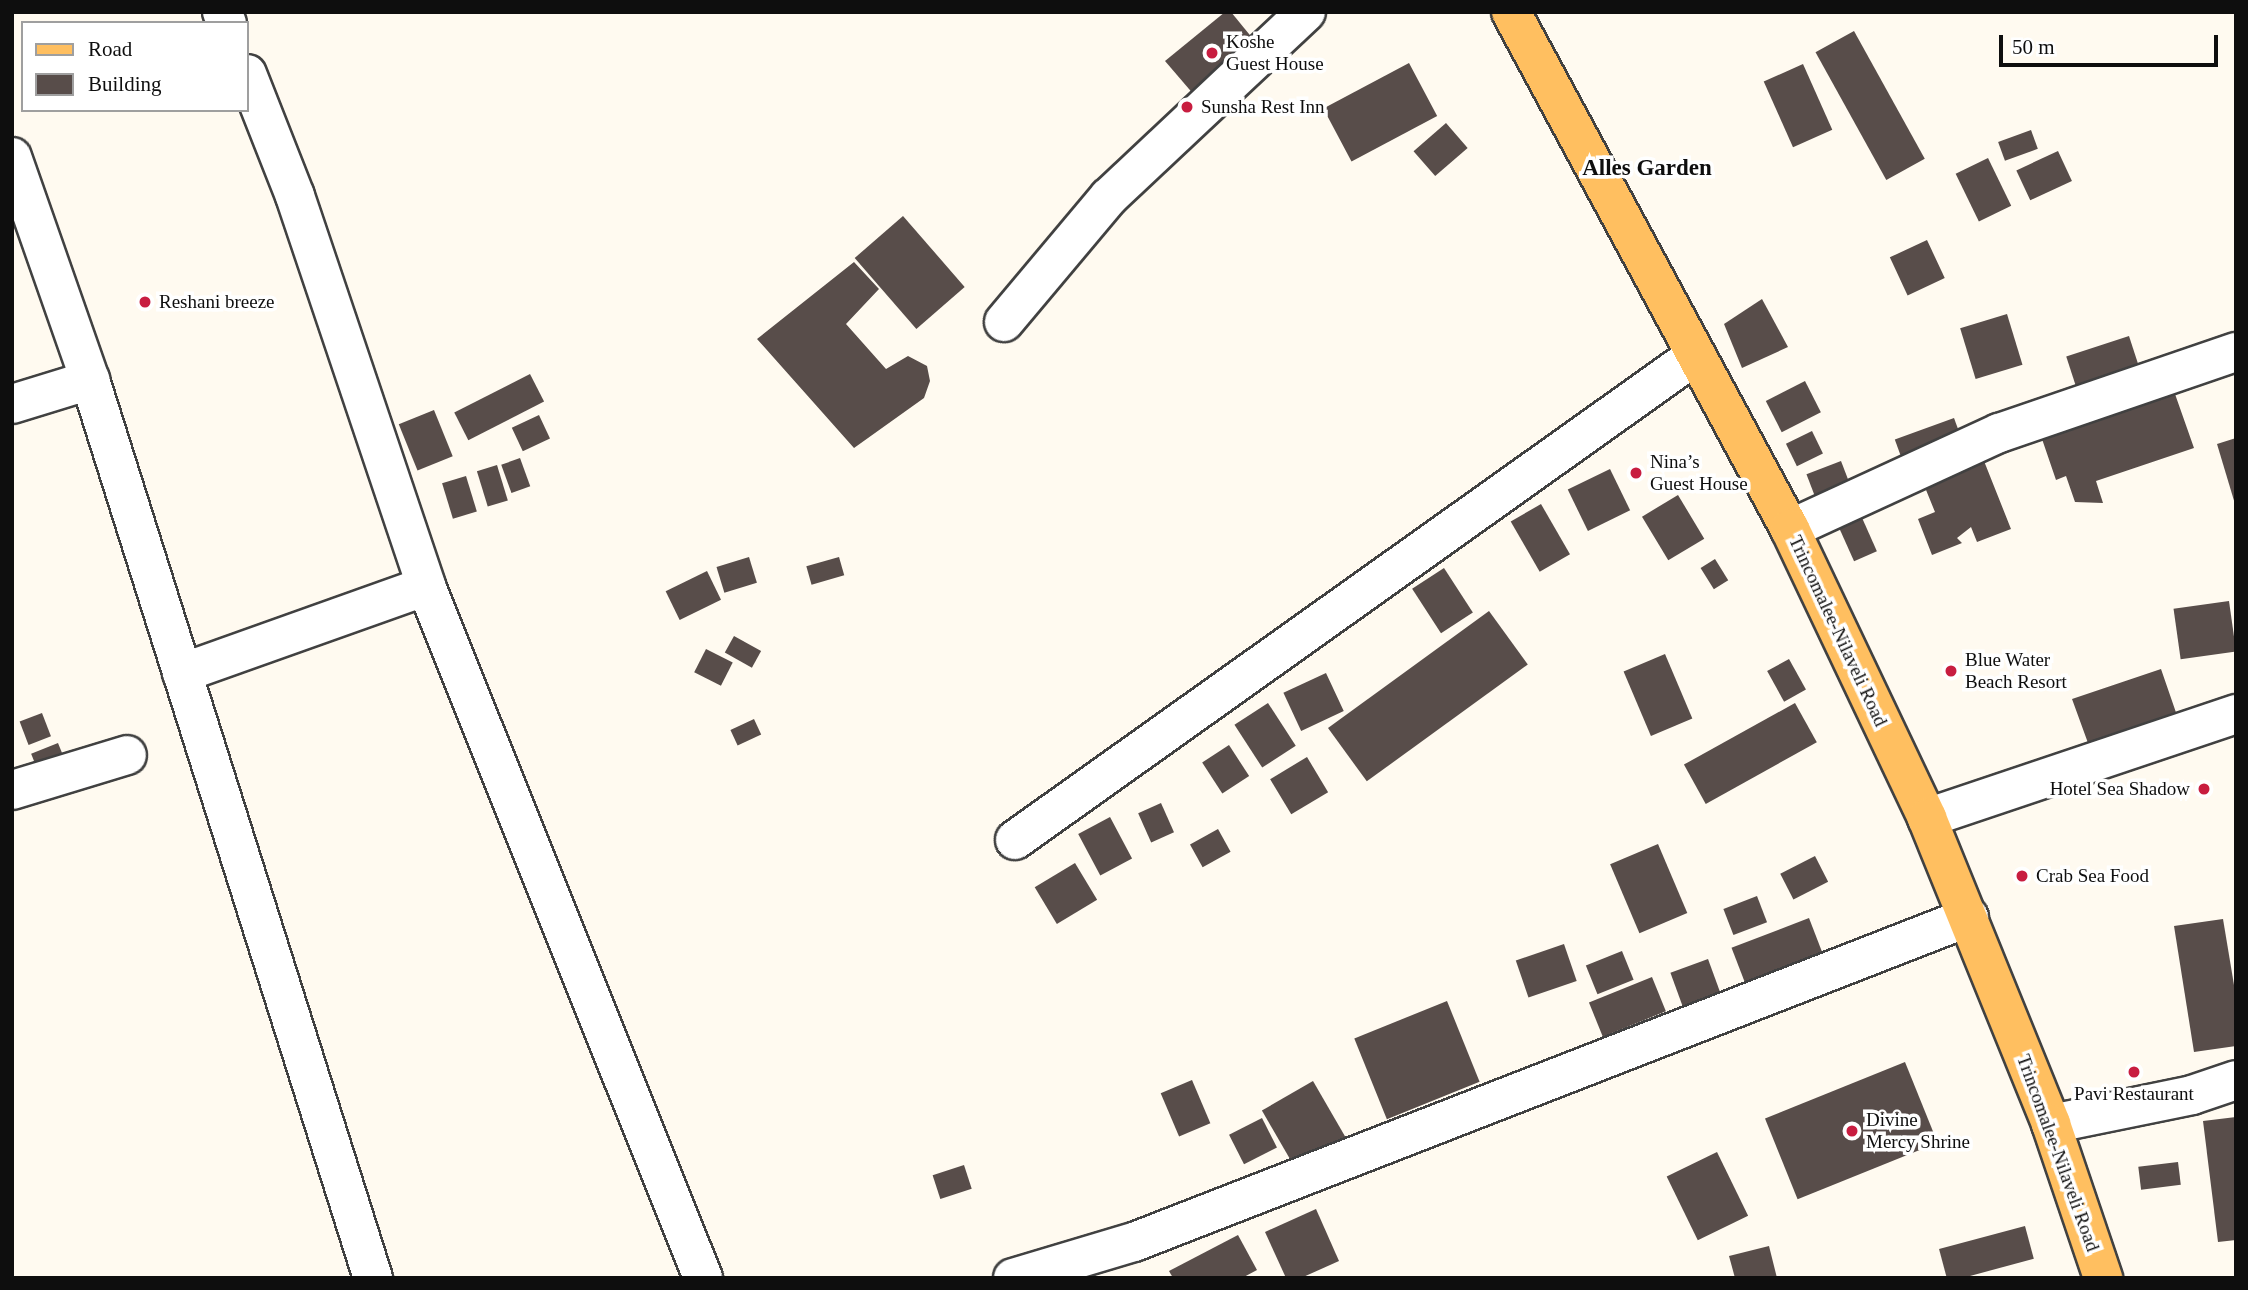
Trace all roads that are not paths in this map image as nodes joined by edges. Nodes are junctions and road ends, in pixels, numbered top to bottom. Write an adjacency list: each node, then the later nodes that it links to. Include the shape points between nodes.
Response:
1 (1306, 12): 5 (street, via 1109,197)
2 (1511, 12): 7 (main road, Trincomalee-Nilaveli Road)
3 (248, 77): 11 (street, via 295,196)
4 (12, 157): 8 (street)
5 (1004, 323)
6 (2236, 352): 10 (street, via 1999,433)
7 (1696, 355): 10 (main road, Trincomalee-Nilaveli Road); 17 (street)
8 (90, 380): 9 (street); 12 (street)
9 (12, 404)
10 (1790, 529): 16 (main road, Trincomalee-Nilaveli Road)
11 (426, 586): 12 (street); 22 (street)
12 (181, 673): 21 (street)
13 (2236, 714): 16 (street)
14 (127, 755): 15 (street)
15 (12, 790)
16 (1927, 818): 18 (main road, Trincomalee-Nilaveli Road)
17 (1015, 840)
18 (1969, 917): 20 (main road, Trincomalee-Nilaveli Road); 23 (street, via 1134,1242)
19 (2236, 1080): 20 (street, via 2192,1095)
20 (2052, 1124): 24 (main road, Trincomalee-Nilaveli Road)
21 (373, 1278)
22 (703, 1278)
23 (1013, 1278)
24 (2103, 1278)

